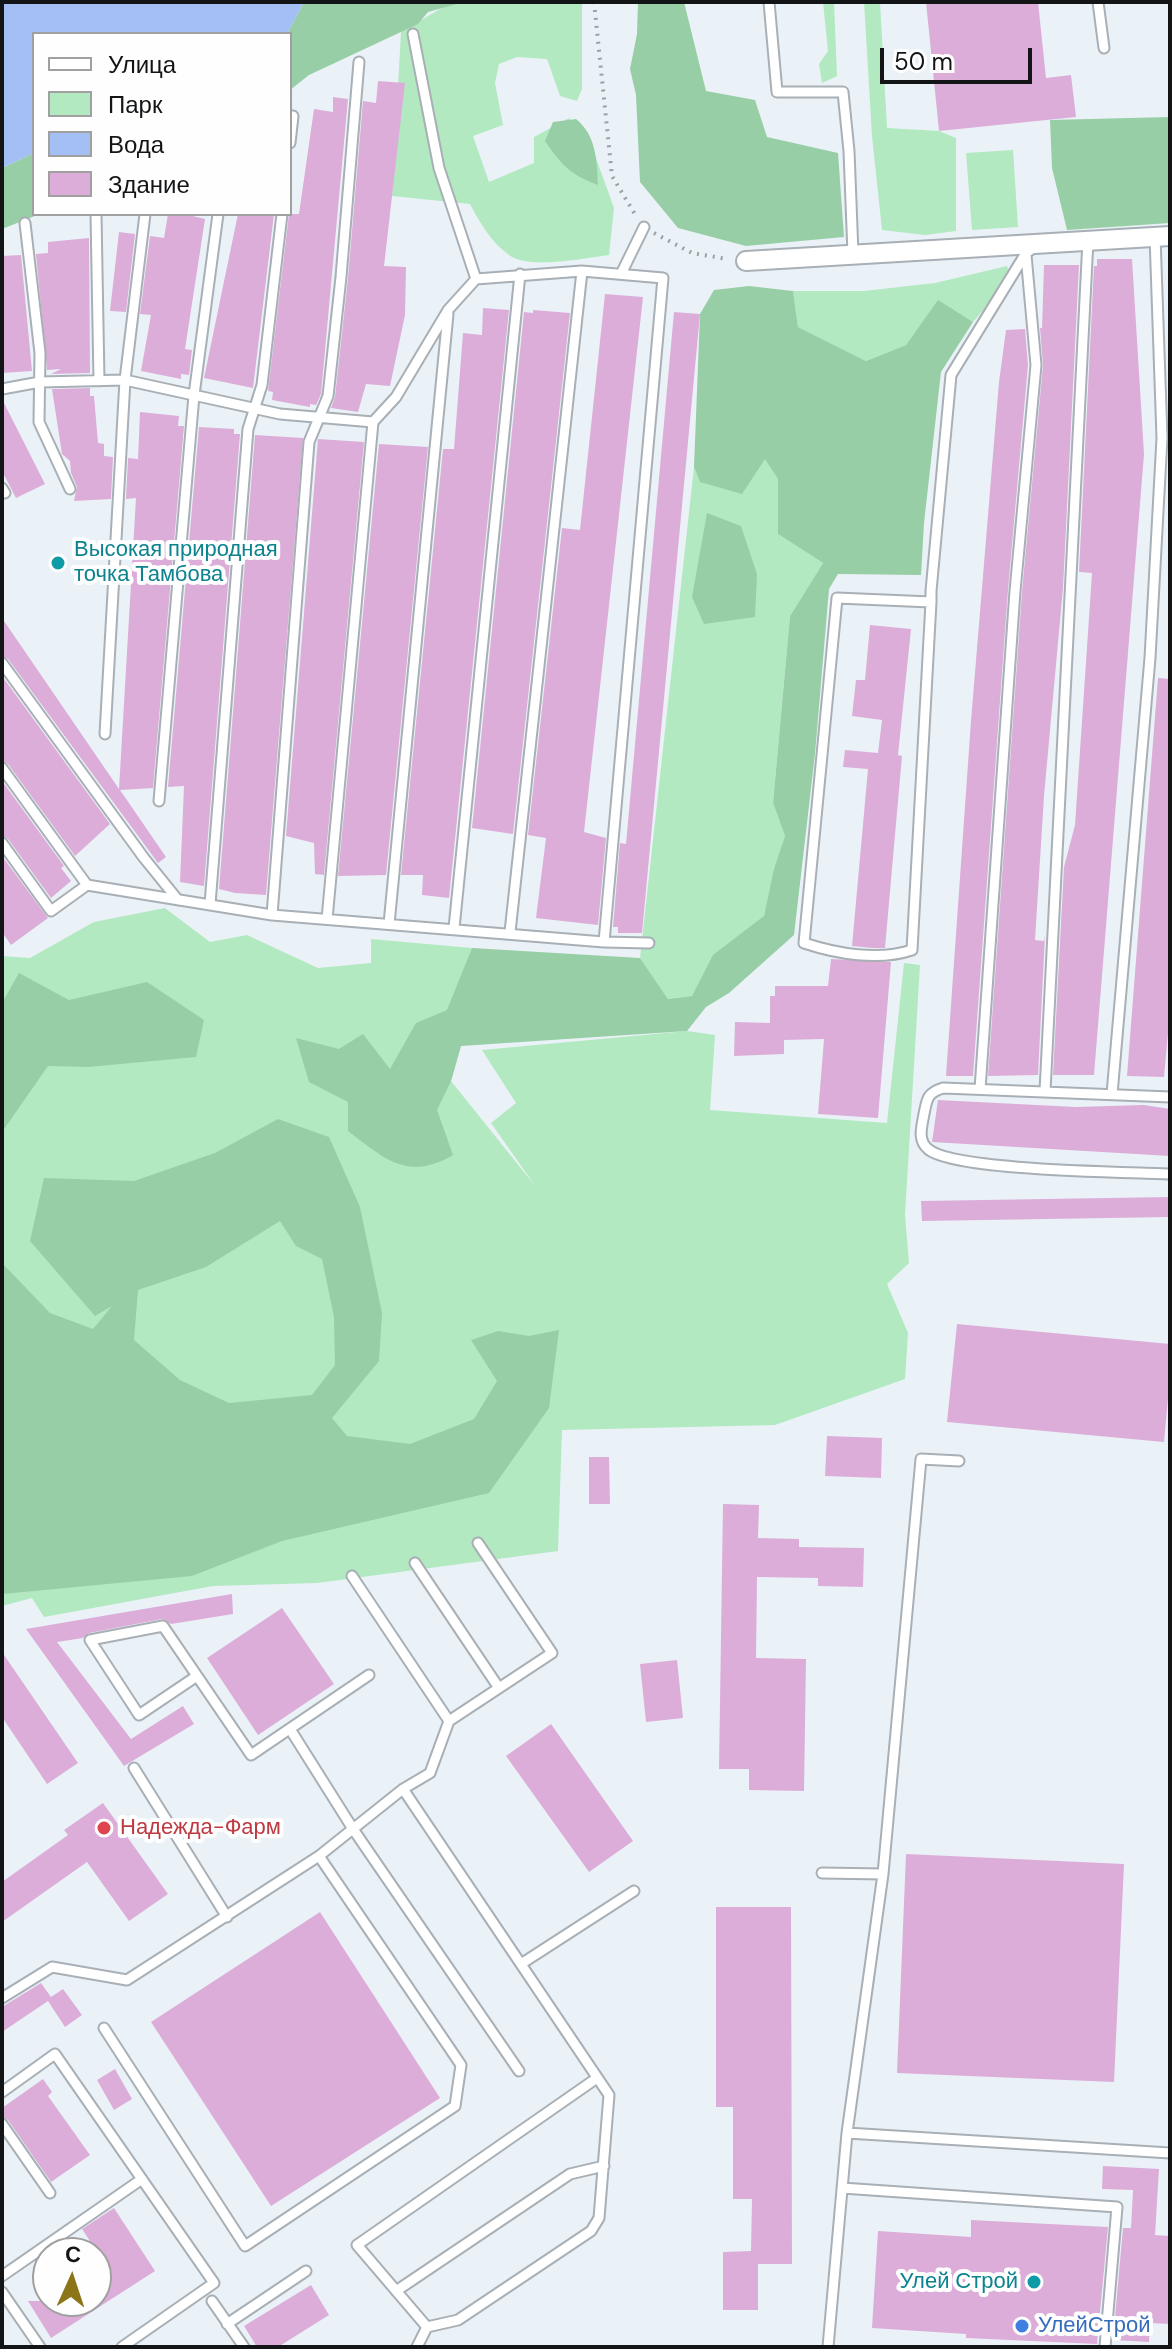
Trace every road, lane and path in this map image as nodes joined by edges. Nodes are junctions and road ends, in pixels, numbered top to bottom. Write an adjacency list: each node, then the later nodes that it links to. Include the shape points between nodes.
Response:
1 (594, 2): 14 (path, via 612,176)
2 (769, 2): 18 (lane, via 777,92 843,92)
3 (1098, 2): 5 (lane)
4 (413, 34): 23 (lane, via 439,168)
5 (1104, 48)
6 (359, 62): 31 (lane, via 328,396)
7 (293, 116): 8 (lane)
8 (292, 125)
9 (96, 216): 26 (lane)
10 (145, 216): 25 (lane)
11 (218, 216): 29 (lane)
12 (282, 216): 30 (lane, via 262,385)
13 (25, 223): 27 (lane)
14 (644, 227): 19 (path, via 692,253); 22 (lane)
15 (1163, 236): 16 (street); 52 (lane, via 1162,438 1150,658)
16 (1088, 240): 17 (street); 51 (lane)
17 (1033, 248): 18 (street); 34 (lane, via 951,375); 50 (lane, via 1036,365)
18 (853, 254): 19 (street)
19 (746, 261)
20 (582, 271): 21 (lane); 22 (lane); 47 (lane)
21 (520, 274): 23 (lane); 46 (lane)
22 (621, 274): 48 (lane, via 663,278)
23 (476, 279): 24 (lane)
24 (448, 310): 32 (lane, via 396,397); 45 (lane)
25 (125, 380): 26 (lane); 29 (lane); 36 (lane)
26 (99, 381): 27 (lane)
27 (40, 382): 28 (lane); 33 (lane, via 39,422)
28 (2, 389)
29 (194, 395): 30 (lane); 38 (lane)
30 (254, 409): 31 (lane); 42 (lane, via 248,429)
31 (318, 418): 32 (lane); 43 (lane, via 309,442)
32 (373, 422): 44 (lane)
33 (70, 489)
34 (931, 602): 34 (lane, via 837,598 804,943 893,956 912,950)
35 (2, 663): 41 (lane)
36 (105, 734)
37 (2, 768): 40 (lane)
38 (159, 801)
39 (2, 843): 40 (lane, via 51,911)
40 (87, 885): 41 (lane)
41 (178, 900): 42 (lane)
42 (210, 904): 43 (lane)
43 (272, 915): 44 (lane)
44 (327, 919): 45 (lane)
45 (389, 924): 46 (lane)
46 (454, 928): 47 (lane)
47 (510, 932): 48 (lane)
48 (604, 942): 49 (lane)
49 (649, 943)
50 (980, 1089): 51 (lane); 54 (lane, via 943,1088 927,1097 921,1135 927,1148 976,1164)
51 (1045, 1091): 52 (lane)
52 (1112, 1094): 53 (lane)
53 (1170, 1097)
54 (1170, 1174)
55 (959, 1461): 69 (lane, via 921,1459)
56 (478, 1543): 61 (lane, via 552,1653)
57 (415, 1563): 61 (lane)
58 (352, 1576): 62 (lane)
59 (369, 1675): 63 (lane)
60 (197, 1676): 60 (lane, via 163,1626 90,1640 139,1715); 63 (lane, via 251,1755)
61 (499, 1688): 62 (lane)
62 (449, 1721): 65 (lane, via 430,1773)
63 (290, 1729): 66 (lane)
64 (134, 1768): 71 (lane)
65 (403, 1789): 66 (lane); 72 (lane)
66 (353, 1829): 67 (lane); 75 (lane)
67 (319, 1856): 71 (lane); 74 (lane, via 461,2065 455,2106 245,2246)
68 (822, 1873): 69 (lane)
69 (883, 1874): 79 (lane)
70 (634, 1891): 72 (lane)
71 (227, 1917): 73 (lane, via 127,1980 52,1967)
72 (521, 1964): 76 (lane)
73 (2, 1998)
74 (104, 2028)
75 (519, 2071)
76 (597, 2078): 81 (lane, via 609,2095); 87 (lane, via 357,2245)
77 (2, 2092): 82 (lane, via 55,2054)
78 (2, 2124): 84 (lane)
79 (847, 2133): 80 (lane); 83 (lane)
80 (1170, 2153)
81 (604, 2166): 87 (lane, via 570,2174); 91 (lane, via 599,2218 591,2231 458,2320)
82 (142, 2179): 86 (lane); 93 (lane, via 214,2283)
83 (842, 2188): 96 (lane); 97 (lane, via 1117,2207)
84 (50, 2193)
85 (306, 2271): 90 (lane)
86 (2, 2276)
87 (396, 2291): 91 (lane)
88 (2, 2292): 92 (lane)
89 (212, 2301): 90 (lane)
90 (227, 2324): 94 (lane)
91 (427, 2327): 95 (lane)
92 (40, 2347)
93 (122, 2347)
94 (244, 2347)
95 (417, 2347)
96 (828, 2347)
97 (1105, 2347)

